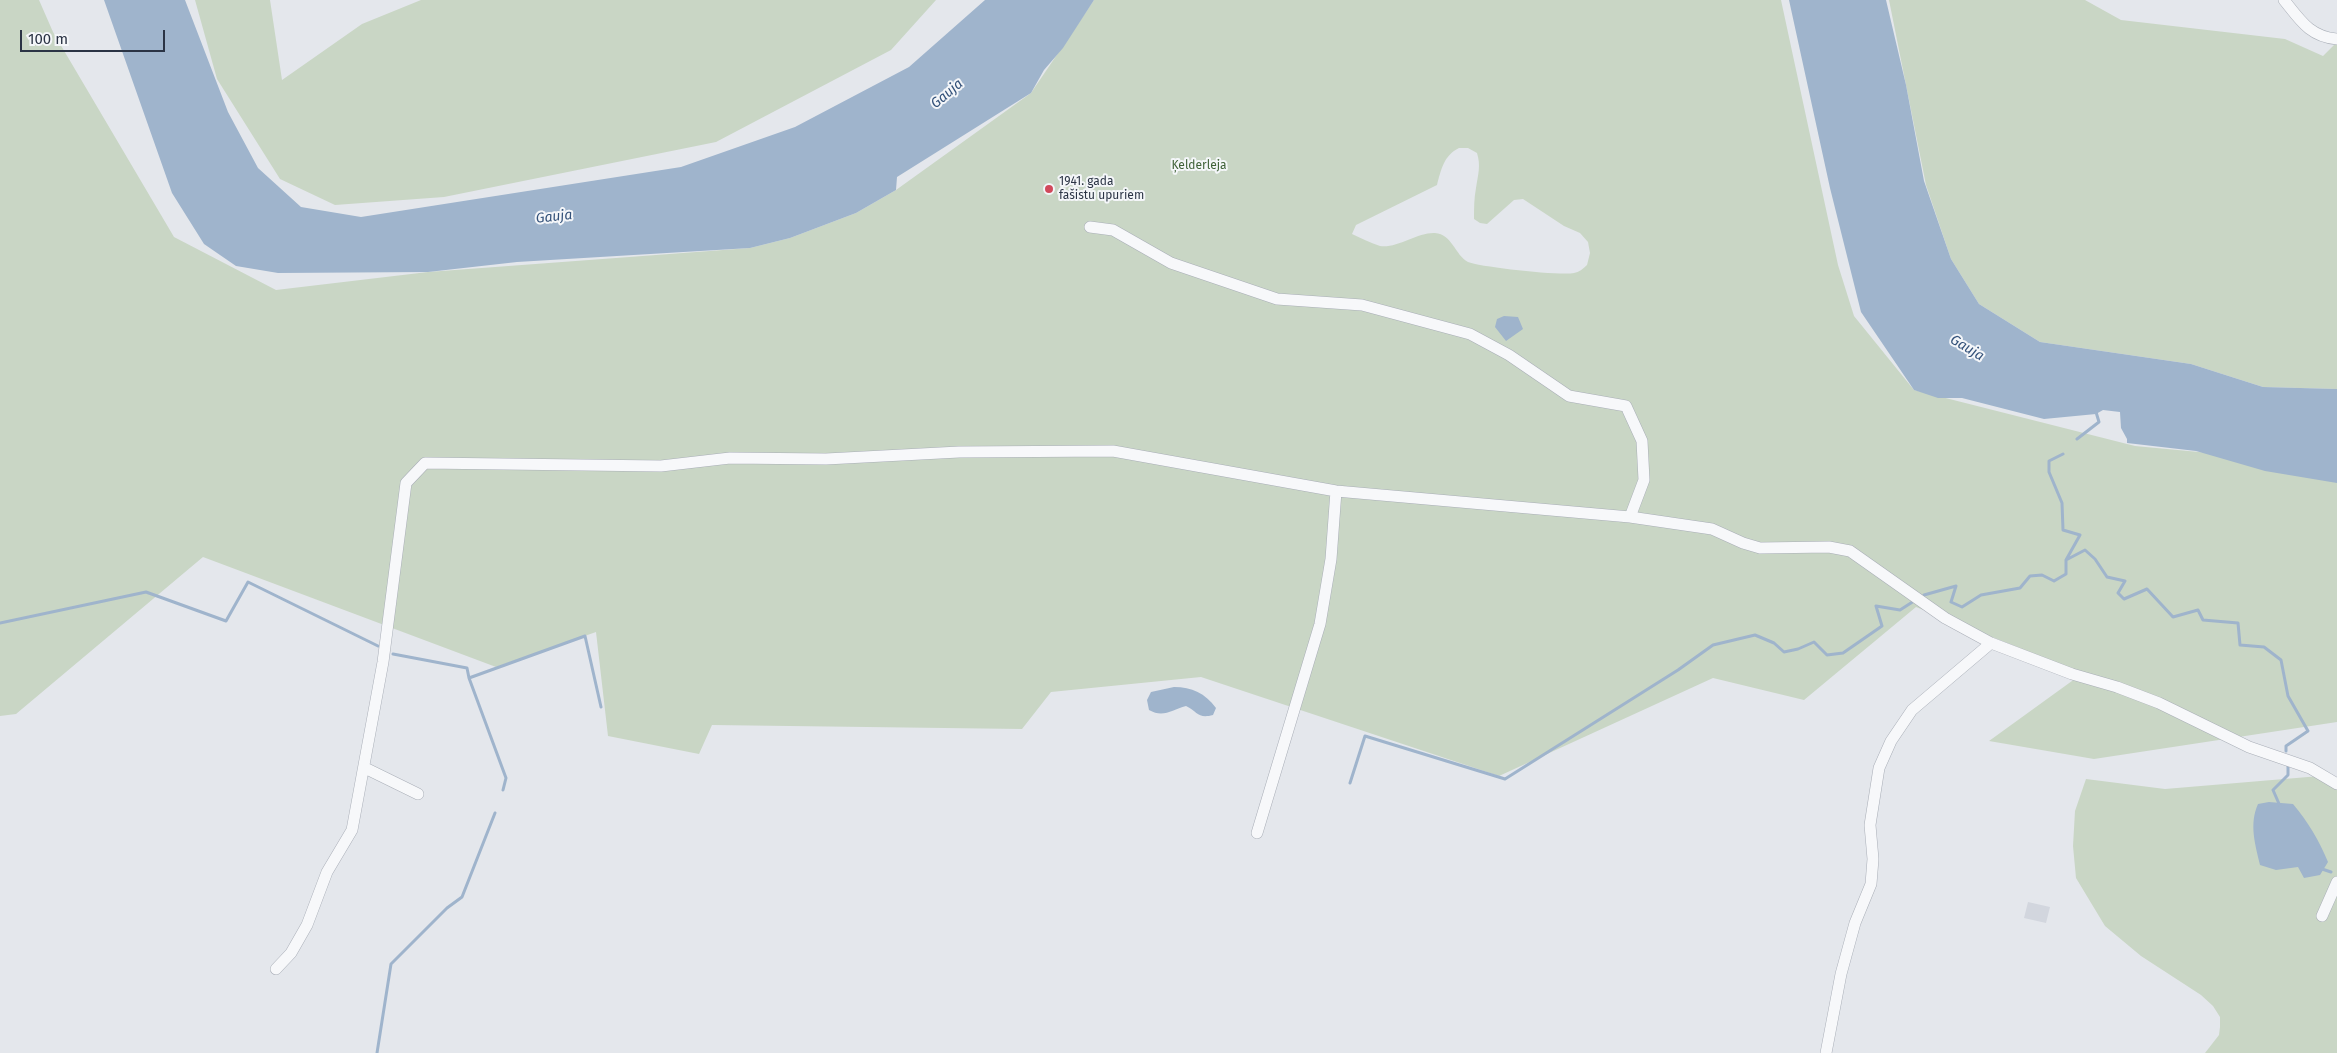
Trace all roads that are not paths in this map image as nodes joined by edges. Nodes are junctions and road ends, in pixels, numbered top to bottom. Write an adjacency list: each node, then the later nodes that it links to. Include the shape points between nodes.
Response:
1 (2284, 0): 2 (street, via 2315,34)
2 (2337, 40)
3 (1090, 227): 5 (street, via 1113,230 1171,263 1277,299 1362,305 1470,334 1510,355 1570,396 1626,406 1642,441 1644,480)
4 (1336, 491): 5 (street); 7 (street, via 1113,451 959,452 826,459 730,458 661,466 425,463 406,483 385,653); 10 (street, via 1331,559 1320,624)
5 (1630, 517): 6 (street, via 1712,529 1760,548 1829,547 1850,551 1945,618)
6 (1991, 643): 8 (street, via 2159,703 2249,747 2310,768); 14 (street, via 1912,710 1891,741 1879,768 1870,825 1871,884 1855,923 1841,974)
7 (365, 768): 9 (street); 13 (street, via 352,830 326,872 307,925 291,953)
8 (2337, 784)
9 (418, 794)
10 (1257, 833)
11 (2337, 882): 12 (street)
12 (2322, 916)
13 (276, 970)
14 (1826, 1053)

